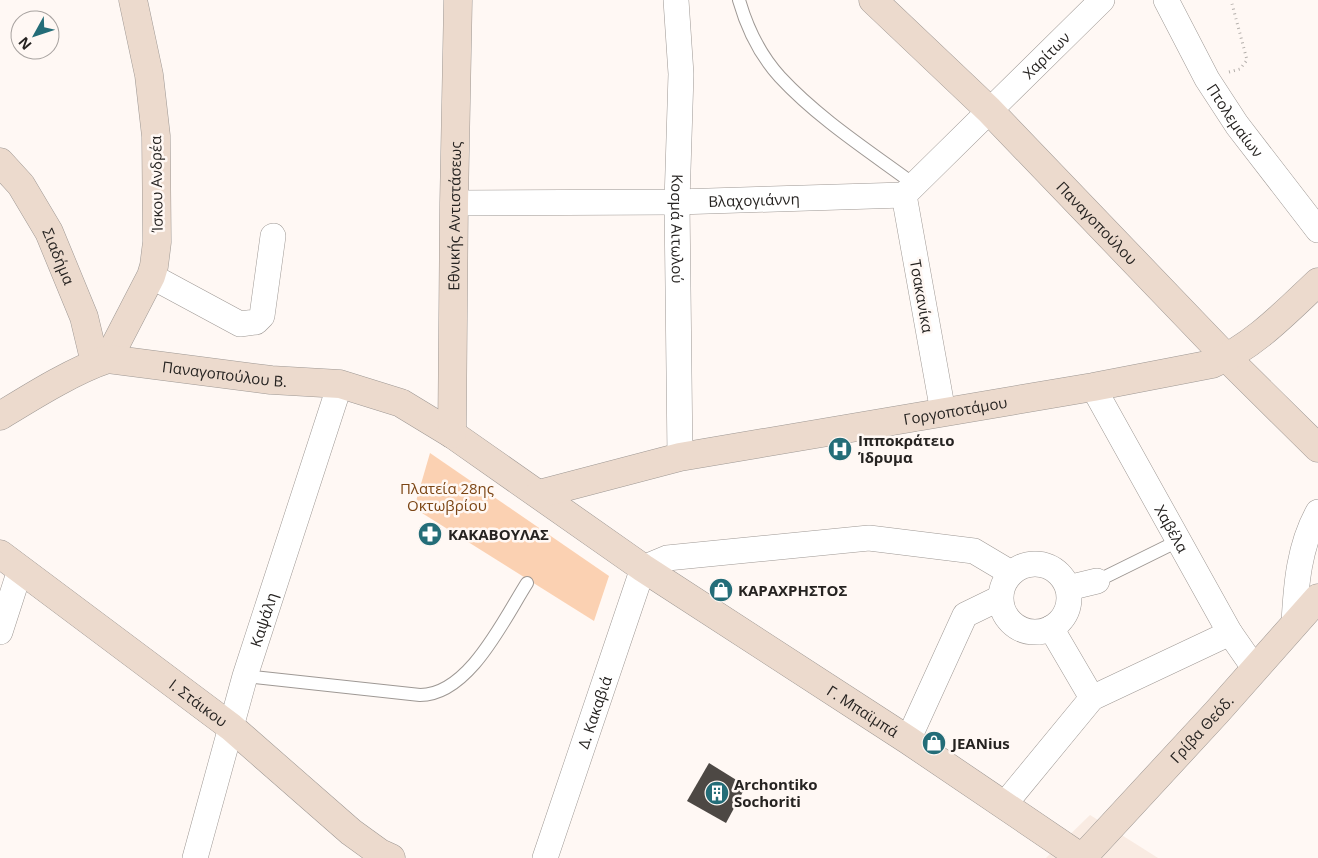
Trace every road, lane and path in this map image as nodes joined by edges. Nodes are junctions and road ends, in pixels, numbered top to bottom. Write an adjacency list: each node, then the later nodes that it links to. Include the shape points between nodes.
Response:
1 (133, 0): 17 (street, Ίσκου Ανδρέα, via 149,75 156,136 157,242)
2 (458, 0): 14 (street, Εθνικής Αντιστάσεως)
3 (676, 0): 13 (street, Κοσμά Αιτωλού, via 681,74)
4 (738, 0): 12 (lane, via 746,24 779,76 816,112 889,165)
5 (874, 0): 10 (street, Παναγοπούλου)
6 (1102, 0): 10 (street, Χαρίτων)
7 (1166, 0): 9 (street, Πτολεμαίων)
8 (1231, 0): 9 (path, via 1247,60 1240,69)
9 (1207, 79): 15 (street, Πτολεμαίων, via 1237,125)
10 (989, 110): 12 (street, Χαρίτων); 19 (street, Παναγοπούλου)
11 (0, 162): 20 (street, Σιαδήμα, via 21,184 49,232)
12 (909, 190): 13 (street, Βλαχογιάννη); 23 (street, Τσακανίκα)
13 (678, 202): 14 (street, Βλαχογιάννη); 27 (street, Κοσμά Αιτωλού)
14 (454, 203): 25 (street, Εθνικής Αντιστάσεως)
15 (1318, 230)
16 (273, 236): 17 (street, via 262,316 256,322 240,324)
17 (151, 276): 20 (street, Ίσκου Ανδρέα)
18 (1318, 282): 19 (street, Γοργοποτάμου, via 1267,329)
19 (1226, 358): 22 (street, Γοργοποτάμου, via 1212,364); 26 (street, Παναγοπούλου)
20 (101, 361): 21 (street, Παναγοπούλου Β., via 271,380); 24 (street)
21 (340, 384): 25 (street, Παναγοπούλου Β., via 401,403); 44 (street, Καψάλη)
22 (1093, 386): 23 (street, Γοργοποτάμου); 30 (street, Χαβέλα)
23 (943, 412): 27 (street, Γοργοποτάμου)
24 (0, 416)
25 (452, 434): 28 (street)
26 (1318, 448)
27 (680, 457): 28 (street, Γοργοποτάμου)
28 (539, 494): 32 (street)
29 (1318, 512): 39 (street, via 1310,526 1297,576)
30 (1178, 541): 34 (lane); 42 (street, Χαβέλα)
31 (10, 562): 41 (street); 46 (street, Ι. Στάικου)
32 (643, 568): 33 (street, via 667,558 869,538 974,551); 47 (street, Γ. Μπαϊμπά); 51 (street, Δ. Κακαβιά)
33 (1011, 573): 36 (street, via 1023,566 1036,564 1050,567); 37 (street, via 1003,584)
34 (1097, 581): 36 (street)
35 (527, 583): 44 (lane, via 480,657 458,679 436,693 420,695)
36 (1068, 588): 40 (street, via 1069,602 1065,614)
37 (1000, 598): 40 (street, via 1010,622 1020,629 1033,632); 47 (street, via 965,615)
38 (1318, 598): 39 (street, Γρίβα Θεόδ.)
39 (1294, 623): 43 (street, Γρίβα Θεόδ.)
40 (1051, 628): 45 (street)
41 (0, 632)
42 (1230, 634): 43 (street, Χαβέλα); 45 (street)
43 (1255, 669): 52 (street, Γρίβα Θεόδ.)
44 (245, 676): 46 (street, Καψάλη)
45 (1092, 698): 48 (street)
46 (231, 727): 49 (street, Καψάλη); 50 (street, Ι. Στάικου, via 352,832)
47 (908, 740): 48 (street, Γ. Μπαϊμπά)
48 (1004, 805): 52 (street, Γ. Μπαϊμπά)
49 (195, 858)
50 (391, 858)
51 (545, 858)
52 (1082, 858)

